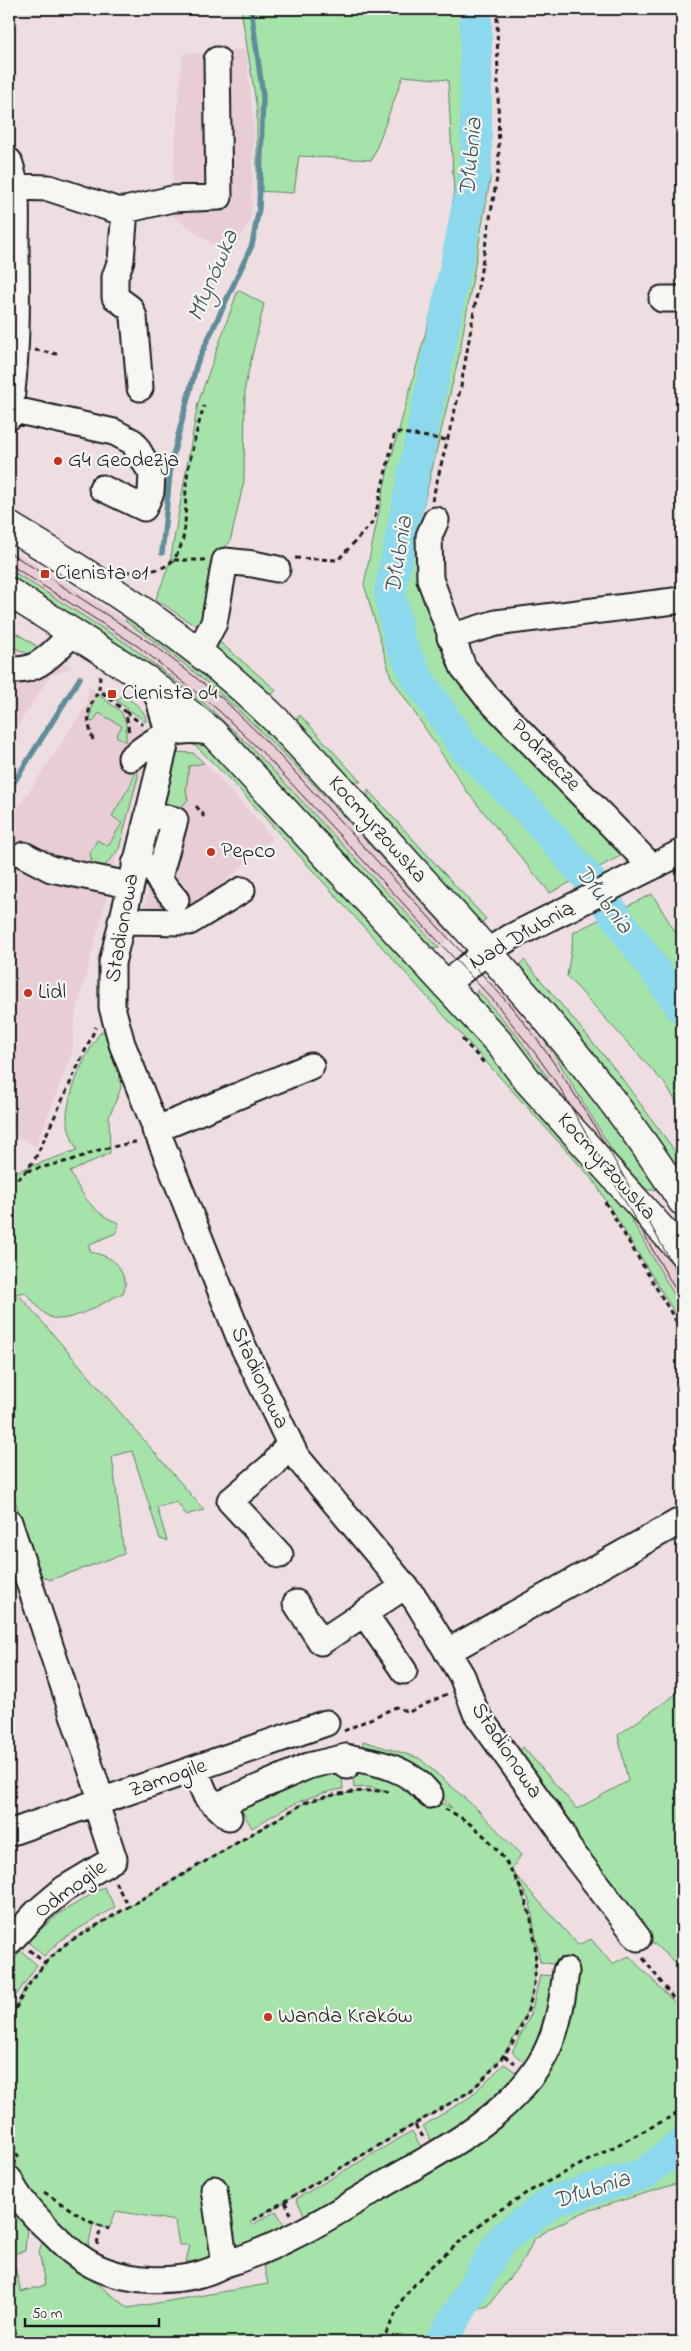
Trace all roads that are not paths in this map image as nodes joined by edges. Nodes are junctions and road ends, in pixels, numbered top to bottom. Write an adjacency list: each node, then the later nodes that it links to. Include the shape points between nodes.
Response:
1 (217, 60): 3 (street, via 219,197 172,199)
2 (11, 170): 3 (street, via 49,188); 5 (street, via 17,339)
3 (125, 210): 4 (street, via 115,297 130,308 134,317)
4 (140, 388)
5 (9, 413): 6 (street, via 114,432 133,442 152,474 151,492 144,508)
6 (102, 488)
7 (436, 520): 13 (street, Podrzecze, via 429,536 430,579)
8 (9, 526): 14 (main road, Kocmyrzowska, via 134,605)
9 (283, 563): 14 (street, via 225,562 214,623)
10 (9, 592): 12 (main road, Kocmyrzowska)
11 (682, 600): 13 (street, via 496,623)
12 (74, 633): 15 (street, via 33,668 25,671); 16 (main road, Kocmyrzowska)
13 (450, 637): 24 (street, Podrzecze, via 463,667 486,696)
14 (199, 651): 29 (main road, Kocmyrzowska, via 296,740)
15 (9, 669)
16 (148, 680): 17 (street, Stadionowa, via 159,699); 18 (main road, Kocmyrzowska)
17 (168, 733): 18 (street, via 189,730); 19 (street); 20 (street, Stadionowa)
18 (213, 733): 30 (main road, Kocmyrzowska)
19 (130, 749)
20 (148, 813): 23 (street, via 175,820); 25 (street, Stadionowa)
21 (682, 852): 24 (street, Nad Dłubnią)
22 (24, 854): 25 (street, via 51,868)
23 (161, 870): 25 (street); 27 (street, via 159,880)
24 (645, 870): 29 (street, Nad Dłubnią, via 556,913)
25 (132, 874): 28 (street, Stadionowa)
26 (242, 890): 28 (street, via 189,922)
27 (176, 900)
28 (121, 921): 32 (street, Stadionowa, via 112,962 112,1007 122,1044)
29 (488, 951): 30 (street, Nad Dłubnią); 33 (main road, Kocmyrzowska, via 604,1087)
30 (445, 984): 34 (main road, Kocmyrzowska, via 500,1044 528,1082)
31 (311, 1066): 32 (street)
32 (158, 1138): 35 (street, Stadionowa, via 242,1344)
33 (682, 1202)
34 (682, 1252)
35 (289, 1443): 38 (street, via 274,1464 230,1502); 39 (street, Stadionowa, via 296,1456)
36 (682, 1520): 42 (street)
37 (9, 1522): 47 (street)
38 (280, 1556)
39 (405, 1586): 41 (street); 42 (street, Stadionowa)
40 (296, 1603): 41 (street, via 320,1642)
41 (364, 1613): 43 (street)
42 (447, 1652): 49 (street, Stadionowa, via 476,1713 561,1831 567,1846)
43 (404, 1671)
44 (326, 1723): 45 (street, Zamogile)
45 (195, 1770): 46 (street, via 206,1796 229,1819 308,1766 347,1776 378,1762 411,1776); 47 (street, Zamogile)
46 (436, 1801)
47 (92, 1805): 48 (street, Zamogile); 50 (street, Odmogile, via 114,1859 64,1889 38,1911)
48 (9, 1833)
49 (638, 1938)
50 (16, 1944)
51 (566, 1971): 54 (street, via 553,2035 540,2064 517,2095 483,2123 365,2196 255,2255)
52 (16, 2174): 54 (street, via 32,2214 77,2256 99,2269 131,2277 168,2280 211,2271)
53 (214, 2189): 54 (street)
54 (225, 2264)

